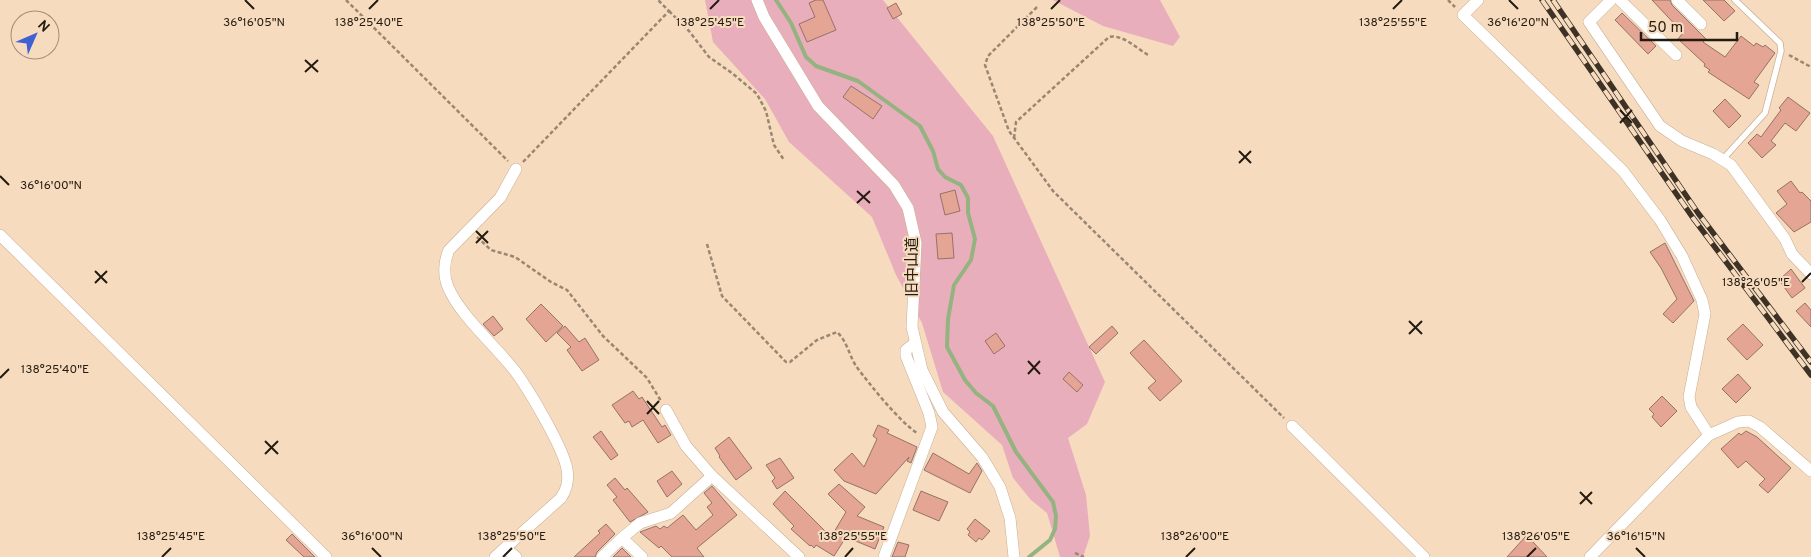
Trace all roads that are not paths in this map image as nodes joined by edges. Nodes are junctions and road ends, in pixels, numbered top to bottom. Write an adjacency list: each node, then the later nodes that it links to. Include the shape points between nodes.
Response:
1 (757, 0): 13 (street, 旧中山道, via 818,106 894,185 908,208 916,243 912,313)
2 (1478, 0): 16 (street, via 1463,15 1623,171 1682,256 1705,314 1702,342 1690,389 1690,407)
3 (1611, 0): 9 (street, via 1590,22 1660,126 1682,141)
4 (1620, 0): 8 (street)
5 (1677, 0): 7 (street)
6 (1736, 0): 9 (lane, via 1780,43 1781,51 1765,113)
7 (1701, 24)
8 (1676, 55)
9 (1723, 159): 12 (street, via 1731,164 1753,192 1792,254)
10 (516, 169): 20 (street, via 500,198 454,243 444,266 448,287 527,388 567,468 567,489 561,498)
11 (0, 235): 21 (street)
12 (1811, 274)
13 (915, 343): 27 (street, via 906,350 906,356 932,428); 28 (street, 旧中山道, via 922,370 937,402 989,466 1000,487 1010,518)
14 (666, 410): 18 (street, via 686,446)
15 (1292, 426): 29 (street)
16 (1709, 435): 17 (street, via 1738,422 1749,421); 30 (street)
17 (1811, 471)
18 (712, 476): 19 (street, via 671,513 640,523); 26 (street)
19 (622, 538): 24 (street); 25 (street)
20 (504, 548): 22 (street); 23 (street)
21 (326, 557)
22 (496, 557)
23 (516, 557)
24 (602, 557)
25 (642, 557)
26 (799, 557)
27 (884, 557)
28 (1014, 557)
29 (1424, 557)
30 (1590, 557)

